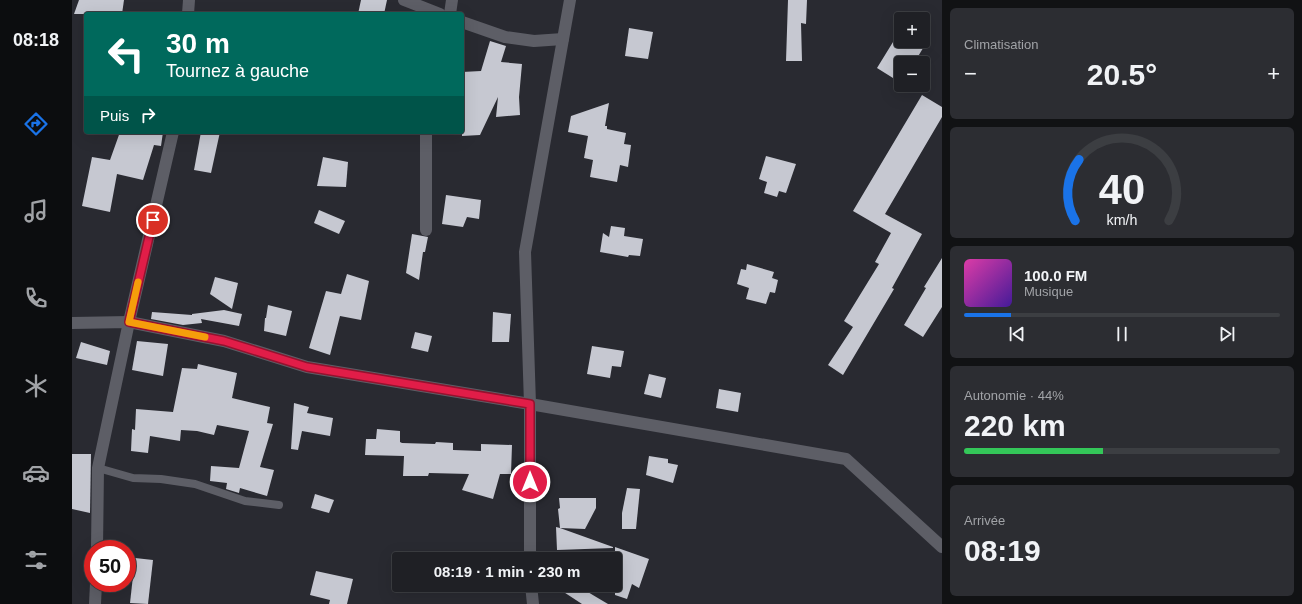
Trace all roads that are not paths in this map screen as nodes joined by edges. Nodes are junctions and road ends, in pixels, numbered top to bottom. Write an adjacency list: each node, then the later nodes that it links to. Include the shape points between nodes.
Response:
1 (189, 0): 5 (street)
2 (404, 0): 6 (street)
3 (452, 0): 7 (street)
4 (570, 0): 9 (street)
5 (188, 12)
6 (435, 12)
7 (450, 12)
8 (464, 23): 9 (street, via 505,37 534,41)
9 (563, 39): 15 (street, via 525,252)
10 (173, 134): 13 (street)
11 (426, 134): 12 (street)
12 (426, 230)
13 (129, 322): 14 (street); 15 (street, via 224,341 307,367); 16 (street)
14 (72, 323)
15 (530, 404): 19 (street, via 846,459); 20 (street)
16 (98, 468): 17 (lane, via 133,478 161,478 195,484 244,501); 18 (street)
17 (279, 505)
18 (97, 540)
19 (942, 547)
20 (530, 552)
21 (96, 592): 23 (street)
22 (532, 592): 24 (street)
23 (95, 604)
24 (534, 604)

